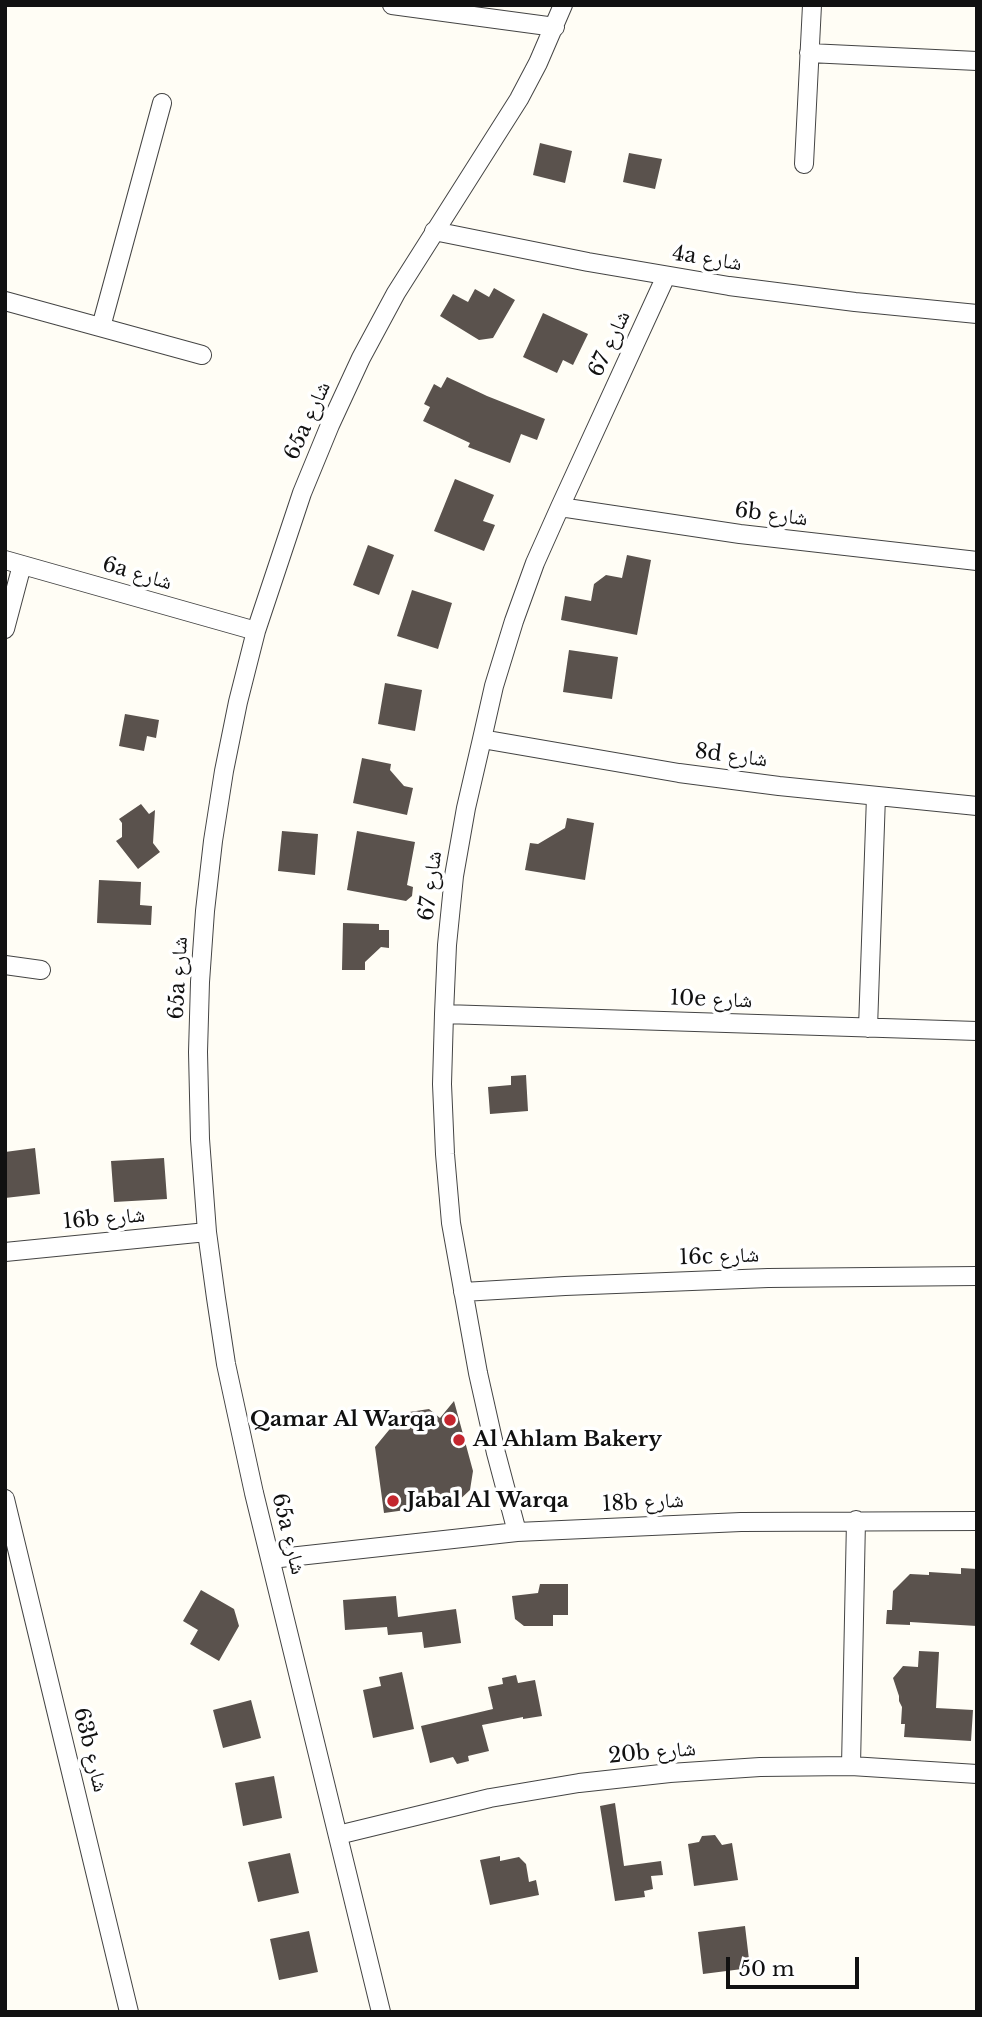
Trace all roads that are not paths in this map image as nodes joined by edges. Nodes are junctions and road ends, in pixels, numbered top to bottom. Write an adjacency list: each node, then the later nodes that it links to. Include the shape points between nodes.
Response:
1 (393, 5): 4 (street)
2 (563, 5): 4 (street, 65a شارع)
3 (812, 5): 5 (street)
4 (555, 27): 9 (street, 65a شارع, via 519,99)
5 (809, 52): 6 (street); 8 (street)
6 (977, 61)
7 (162, 103): 13 (street)
8 (804, 164)
9 (434, 230): 10 (street, 4a شارع); 19 (street, 65a شارع, via 361,358 330,425)
10 (666, 276): 12 (street, 4a شارع, via 792,295); 15 (street, شارع 67)
11 (5, 301): 13 (street)
12 (977, 314)
13 (100, 327): 14 (street)
14 (202, 355)
15 (560, 507): 16 (street, 6b شارع, via 753,536); 20 (street, شارع 67, via 514,621)
16 (977, 561)
17 (14, 563): 18 (street); 19 (street, 6a شارع)
18 (5, 629)
19 (256, 631): 28 (street, 65a شارع, via 224,771 205,911 198,1052)
20 (481, 739): 21 (street, 8d شارع, via 680,773); 25 (street, شارع 67, via 454,876)
21 (876, 796): 22 (street, 8d شارع); 26 (street)
22 (977, 806)
23 (5, 965): 24 (street)
24 (41, 970)
25 (444, 1014): 26 (street, 10e شارع); 31 (street, شارع 67, via 444,1154)
26 (868, 1028): 27 (street, 10e شارع)
27 (977, 1031)
28 (207, 1232): 29 (street, 16b شارع); 36 (street, 65a شارع, via 226,1364)
29 (5, 1252)
30 (977, 1276): 31 (street, 16c شارع, via 743,1279)
31 (463, 1292): 35 (street, شارع 67)
32 (5, 1499): 40 (street, 63b شارع)
33 (856, 1520): 34 (street, 18b شارع); 35 (street, 18b شارع); 37 (street)
34 (977, 1521)
35 (517, 1532): 36 (street, 18b شارع)
36 (271, 1559): 39 (street, 65a شارع)
37 (851, 1766): 38 (street, 20b شارع); 39 (street, 20b شارع, via 695,1771 579,1783 490,1798)
38 (977, 1774)
39 (338, 1835): 41 (street, 65a شارع)
40 (129, 2012)
41 (381, 2012)

